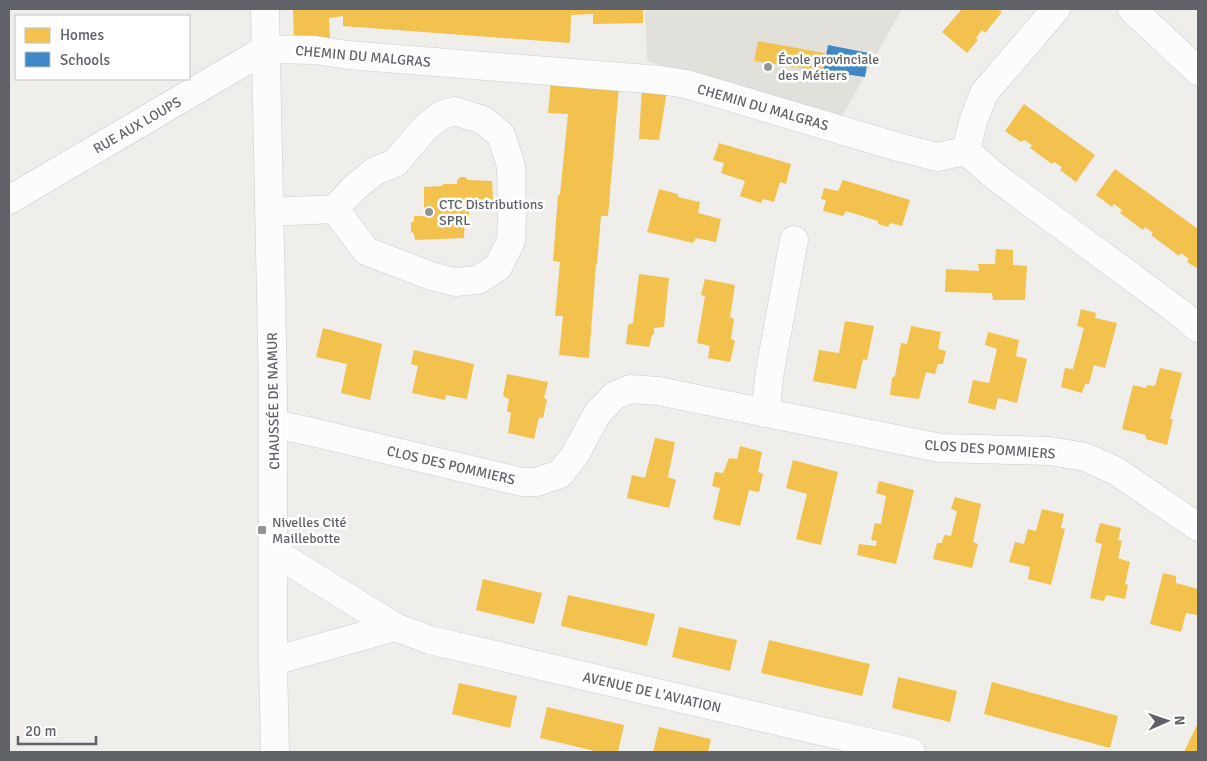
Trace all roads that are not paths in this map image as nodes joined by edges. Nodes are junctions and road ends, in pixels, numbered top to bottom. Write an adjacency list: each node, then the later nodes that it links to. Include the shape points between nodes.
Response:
1 (264, 9): 4 (street, CHAUSSÉE DE NAMUR)
2 (1056, 9): 6 (street, via 984,93)
3 (1132, 9): 5 (street)
4 (266, 49): 6 (street, CHEMIN DU MALGRAS, via 314,50 660,80 686,84 937,157); 7 (street, RUE AUX LOUPS); 9 (street, CHAUSSÉE DE NAMUR)
5 (1198, 71)
6 (966, 151): 11 (street)
7 (9, 200)
8 (335, 209): 8 (street, via 366,251 431,276 455,282 478,280 498,267 511,241 511,166 501,135 483,120 455,110 442,115 426,127 395,163 375,171); 9 (street)
9 (269, 212): 13 (street, CHAUSSÉE DE NAMUR)
10 (794, 240): 12 (street)
11 (1198, 328)
12 (765, 413): 13 (street, CLOS DES POMMIERS, via 630,389 614,396 597,414 576,455 560,474 537,482 522,482); 14 (street, CLOS DES POMMIERS, via 940,448 1050,451 1085,457 1116,471)
13 (273, 424): 15 (street, CHAUSSÉE DE NAMUR)
14 (1198, 527)
15 (274, 552): 16 (street, AVENUE DE L'AVIATION); 17 (street, CHAUSSÉE DE NAMUR)
16 (395, 627): 17 (street); 19 (street, AVENUE DE L'AVIATION, via 430,640)
17 (273, 661): 18 (street, CHAUSSÉE DE NAMUR)
18 (275, 752)
19 (911, 752)

